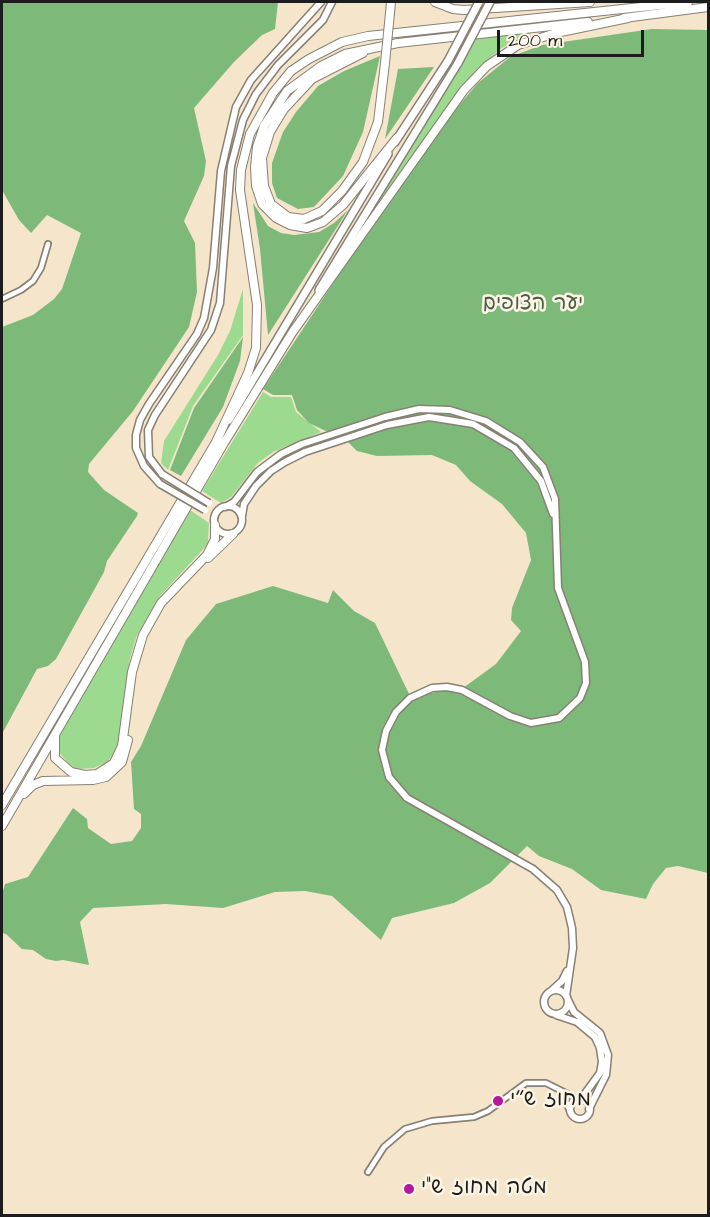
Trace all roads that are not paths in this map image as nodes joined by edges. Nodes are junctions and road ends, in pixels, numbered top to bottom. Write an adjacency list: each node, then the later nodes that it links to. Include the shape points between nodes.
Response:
1 (321, 2): 19 (street, bridge, via 251,80 236,107 221,171 213,268 204,318 149,404 136,435 136,448 144,466 160,484 205,510)
2 (332, 2): 17 (street, bridge, via 322,20 256,94 243,120 231,166 220,303 211,330 148,430 148,457 162,474)
3 (391, 2): 11 (highway, bridge, via 378,122 363,162 342,191 308,219 294,219 276,209 266,194 262,158 277,120 321,72)
4 (435, 2): 7 (highway, via 464,10)
5 (479, 2): 12 (main road, bridge, via 448,61)
6 (490, 2): 15 (main road, bridge, via 458,63)
7 (590, 2)
8 (688, 2): 16 (highway, via 368,36 326,50 291,71 262,110 250,134 241,170 241,200 257,305 256,348)
9 (708, 7): 10 (highway)
10 (628, 18): 11 (highway); 15 (highway, via 530,40 487,66 453,106)
11 (383, 45): 12 (highway, via 332,60 301,79 281,98 257,147 255,176 262,204 290,225 307,228 323,222 343,205)
12 (397, 138): 16 (main road)
13 (48, 244): 14 (street, via 33,281)
14 (2, 299)
15 (292, 333): 23 (highway)
16 (216, 442): 25 (highway)
17 (224, 507): 18 (street, via 237,509); 19 (street); 21 (street, via 231,505 265,464 302,444 385,417 439,409 476,416 509,433 528,450 543,467 552,489)
18 (242, 516): 20 (street, via 240,529); 21 (street, via 244,504 256,486 285,462 387,425 438,417 473,424 514,448 541,481 552,508)
19 (214, 522): 20 (street, via 224,534); 22 (highway, via 213,545)
20 (233, 534): 22 (highway)
21 (556, 536): 28 (street, via 558,588 586,670 584,690 576,704 559,718 531,723 462,690 432,688 410,698 396,712 382,750 389,777 407,798 533,869 557,890 567,907 572,928)
22 (188, 573): 24 (highway, via 148,624 135,659)
23 (75, 696): 24 (highway, via 56,734 54,753 65,768 85,775 103,772 119,756); 26 (highway)
24 (129, 702): 26 (highway, via 127,749 115,770 100,779 33,784)
25 (2, 805)
26 (10, 812): 27 (highway)
27 (2, 826)
28 (571, 959): 29 (street, via 562,981); 30 (street)
29 (550, 992): 30 (street, via 558,990); 31 (street, via 543,1004)
30 (567, 998): 31 (street, via 567,1008); 34 (street, via 574,1012 600,1033 609,1055 606,1075)
31 (556, 1015): 33 (street, via 577,1022 595,1037 600,1048 600,1073)
32 (559, 1090): 33 (street); 35 (street); 36 (street, via 539,1081 526,1083 474,1117 413,1126 384,1147)
33 (580, 1099): 34 (street); 35 (street, via 572,1102)
34 (590, 1109): 35 (street, via 582,1118)
35 (570, 1111)
36 (368, 1172)

